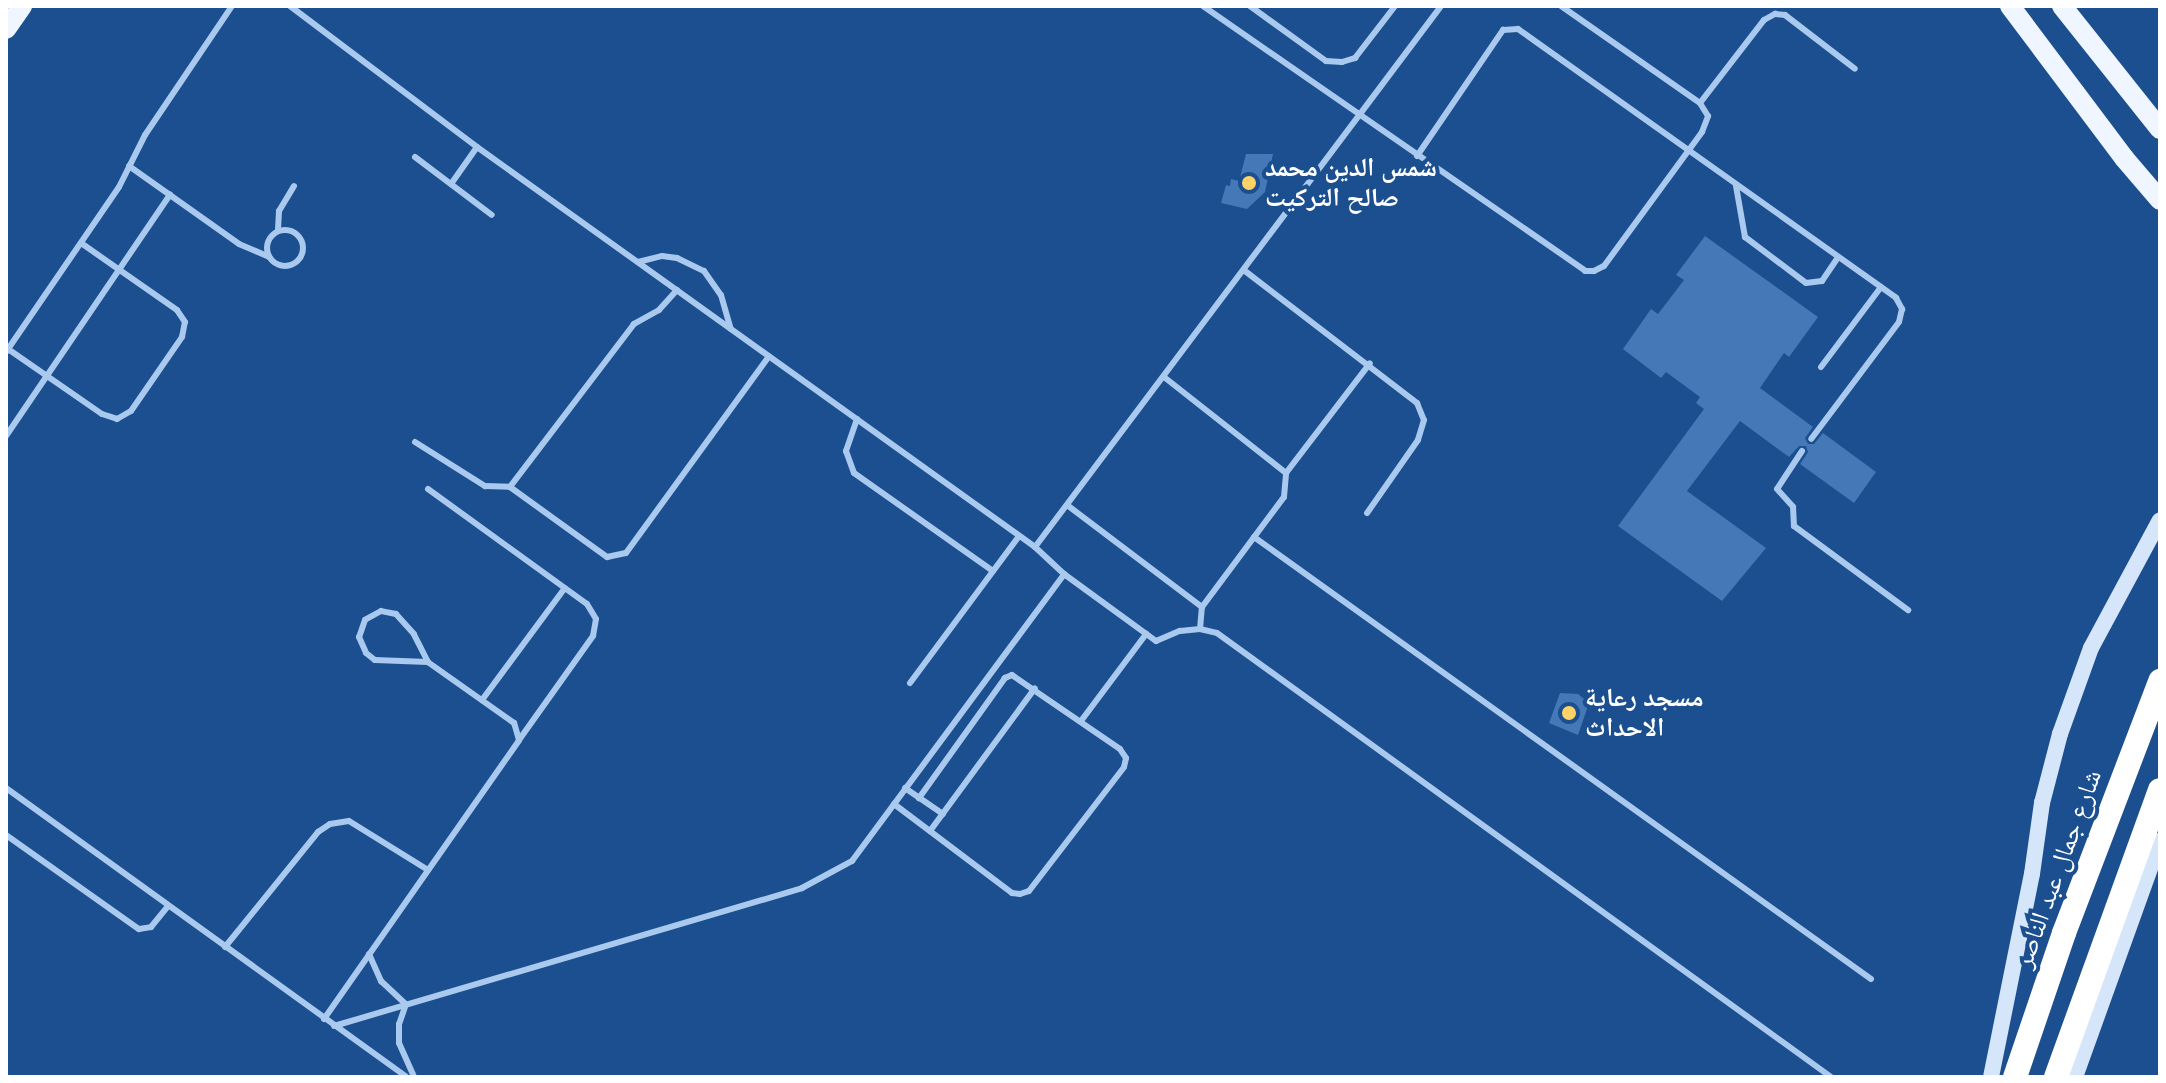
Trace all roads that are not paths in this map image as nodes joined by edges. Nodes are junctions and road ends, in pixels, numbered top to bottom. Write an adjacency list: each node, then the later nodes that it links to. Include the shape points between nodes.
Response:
1 (22, 6): 13 (main road)
2 (232, 6): 22 (lane)
3 (290, 6): 18 (lane)
4 (1203, 6): 12 (lane)
5 (1223, 6): 12 (lane)
6 (1250, 6): 7 (lane, via 1326,61 1342,62 1355,58)
7 (1395, 6)
8 (1441, 6): 16 (lane)
9 (1561, 6): 15 (lane)
10 (2010, 6): 27 (main road)
11 (2062, 6): 17 (main road)
12 (1215, 15): 16 (lane)
13 (6, 29)
14 (1855, 69): 15 (lane, via 1785,15 1775,14 1764,20)
15 (1700, 103): 19 (lane, via 1708,116)
16 (1360, 117): 20 (lane); 35 (lane)
17 (2160, 129)
18 (477, 147): 23 (lane); 33 (lane)
19 (1688, 150): 20 (lane, via 1604,266 1585,271); 20 (lane, via 1511,27 1503,30); 25 (lane)
20 (1417, 156)
21 (415, 157): 23 (lane)
22 (129, 166): 26 (lane); 30 (lane)
23 (451, 184): 28 (lane)
24 (294, 186): 29 (lane, via 279,211)
25 (1736, 186): 32 (lane); 32 (lane, via 1745,237 1806,283 1822,281)
26 (170, 195): 31 (lane, via 239,244); 34 (lane)
27 (2160, 200)
28 (492, 215)
29 (278, 230): 31 (lane, via 267,241); 31 (lane, via 300,238 302,254 291,265)
30 (81, 243): 34 (lane); 39 (lane)
31 (269, 257)
32 (1838, 257): 36 (lane)
33 (638, 262): 37 (lane); 38 (lane, via 677,258 704,271 721,295)
34 (119, 270): 43 (lane); 43 (lane, via 182,315 185,330 174,349 131,411 117,419)
35 (1245, 271): 41 (lane); 44 (lane)
36 (1881, 287): 42 (lane); 47 (lane, via 1900,303 1899,322)
37 (677, 290): 38 (lane); 51 (lane, via 659,310 634,324)
38 (731, 329): 40 (lane)
39 (7, 351): 43 (lane)
40 (769, 356): 45 (lane); 51 (lane, via 626,553 607,557)
41 (1370, 363): 50 (lane); 54 (lane, via 1417,403 1424,420 1418,440)
42 (1821, 367)
43 (47, 376): 46 (lane)
44 (1164, 377): 50 (lane); 53 (lane)
45 (857, 419): 56 (lane); 59 (lane, via 846,451 854,473)
46 (6, 436)
47 (1811, 439)
48 (415, 442): 51 (lane, via 485,486)
49 (1802, 451): 63 (lane, via 1777,489 1793,507 1794,526)
50 (1286, 473): 57 (lane, via 1284,497)
51 (510, 487)
52 (428, 489): 61 (lane)
53 (1067, 505): 58 (lane); 62 (lane)
54 (1367, 513)
55 (2160, 520): 93 (main road, via 2091,648 2060,734 2042,803)
56 (1019, 536): 58 (lane); 59 (lane)
57 (1254, 537): 62 (lane); 86 (lane)
58 (1035, 547): 60 (lane)
59 (993, 571): 68 (lane)
60 (1064, 574): 65 (lane); 74 (lane)
61 (565, 588): 70 (lane); 72 (lane, via 593,610 597,627)
62 (1202, 607): 64 (lane)
63 (1908, 610)
64 (1200, 629): 65 (lane, via 1156,641); 92 (lane, via 1217,633)
65 (1146, 634): 71 (lane)
66 (428, 662): 66 (lane, via 396,614 381,611 365,620 359,637 375,660); 70 (lane)
67 (2160, 681): 94 (highway, شارع جمال عبد الناصر)
68 (910, 683)
69 (1035, 688): 71 (lane); 76 (lane, via 1019,676 1005,678); 78 (lane)
70 (482, 700): 72 (lane, via 514,723)
71 (1081, 721): 79 (lane, via 1120,749 1124,767 1029,891 1012,893)
72 (519, 740): 82 (lane)
73 (6, 788): 83 (lane)
74 (905, 788): 76 (lane); 77 (lane)
75 (2160, 790): 95 (highway)
76 (919, 798): 78 (lane)
77 (894, 804): 79 (lane); 87 (lane, via 852,861 802,888)
78 (943, 814): 79 (lane)
79 (930, 831)
80 (6, 835): 83 (lane, via 139,929 151,927)
81 (2160, 841): 96 (main road)
82 (428, 870): 84 (lane, via 349,821 330,824); 85 (lane)
83 (168, 906): 84 (lane)
84 (225, 947): 88 (lane)
85 (369, 954): 87 (lane, via 381,981); 88 (lane)
86 (1871, 979)
87 (406, 1004): 89 (lane); 91 (lane, via 399,1043)
88 (324, 1019): 89 (lane)
89 (334, 1026): 90 (lane)
90 (406, 1077)
91 (414, 1077)
92 (1831, 1077)
93 (1991, 1077)
94 (2015, 1077)
95 (2056, 1077)
96 (2075, 1077)

